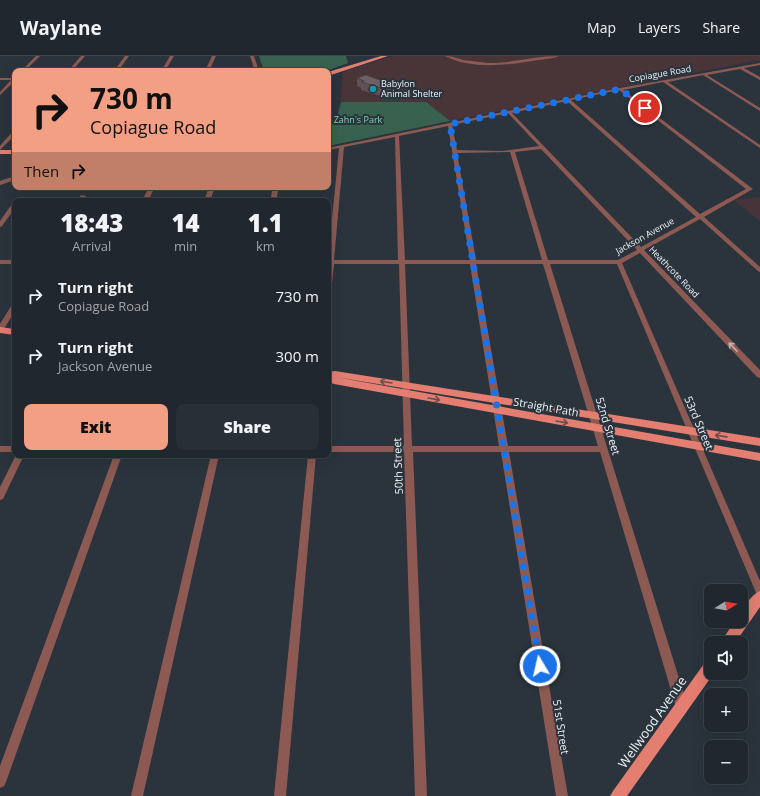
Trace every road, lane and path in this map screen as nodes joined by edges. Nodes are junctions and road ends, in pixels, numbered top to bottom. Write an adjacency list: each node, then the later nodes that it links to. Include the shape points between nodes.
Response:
1 (38, 56): 11 (street)
2 (83, 56): 12 (street)
3 (127, 56): 13 (street)
4 (172, 56): 14 (street)
5 (214, 56): 15 (street)
6 (252, 56): 16 (street)
7 (386, 56): 18 (main road)
8 (447, 56): 9 (street, via 470,63 492,65)
9 (557, 56)
10 (760, 64): 17 (street, Copiague Road)
11 (26, 68)
12 (73, 68)
13 (118, 68)
14 (165, 68)
15 (208, 68)
16 (256, 68)
17 (740, 68): 19 (street, Copiague Road); 22 (street)
18 (331, 73)
19 (703, 74): 23 (street, Copiague Road); 28 (street)
20 (0, 79): 21 (street)
21 (12, 79)
22 (760, 79)
23 (664, 81): 25 (street, Copiague Road); 34 (street)
24 (12, 82): 26 (street)
25 (620, 89): 27 (street, Copiague Road); 44 (street, Jackson Avenue, via 750,189)
26 (0, 94)
27 (568, 100): 29 (street, Copiague Road); 44 (street)
28 (760, 110)
29 (509, 112): 30 (street, Copiague Road); 35 (street, Heathcote Road)
30 (450, 124): 31 (street, Copiague Road); 38 (street, 51st Street)
31 (397, 134): 33 (street, Copiague Road); 51 (street, 50th Street)
32 (12, 136): 37 (street)
33 (342, 146): 36 (street, Copiague Road); 47 (street)
34 (760, 146)
35 (542, 147): 39 (street); 46 (street, Heathcote Road)
36 (331, 148)
37 (0, 151): 40 (main road)
38 (455, 151): 39 (street); 52 (street, 51st Street)
39 (512, 151): 53 (street, 52nd Street)
40 (12, 152)
41 (12, 179): 42 (street)
42 (0, 183)
43 (12, 208): 45 (street)
44 (700, 216): 46 (street, Jackson Avenue); 55 (street)
45 (0, 224)
46 (641, 250): 54 (street, Jackson Avenue); 59 (street, Heathcote Road, one-way to 46)
47 (331, 252)
48 (0, 262): 49 (street)
49 (12, 262)
50 (331, 262): 51 (street, Jackson Avenue)
51 (402, 262): 52 (street, Jackson Avenue); 61 (street, 50th Street)
52 (473, 262): 53 (street, Jackson Avenue); 62 (street, 51st Street)
53 (546, 262): 54 (street, Jackson Avenue); 64 (street, 52nd Street)
54 (619, 262): 66 (street, 53rd Street)
55 (760, 270)
56 (12, 311): 57 (street)
57 (0, 330): 58 (main road)
58 (12, 332)
59 (760, 375)
60 (331, 379): 61 (main road, Straight Path)
61 (407, 390): 62 (main road, Straight Path); 63 (main road, Straight Path, one-way to 63); 72 (street, 50th Street)
62 (496, 400): 63 (street, 51st Street); 64 (main road, Straight Path)
63 (498, 410): 65 (main road, Straight Path, one-way to 65); 73 (street, 51st Street)
64 (593, 416): 65 (street, 52nd Street); 66 (main road, Straight Path)
65 (597, 428): 68 (main road, Straight Path); 74 (street, 52nd Street)
66 (691, 432): 67 (main road, Straight Path, one-way to 66); 68 (street, 53rd Street)
67 (760, 442)
68 (698, 446): 75 (main road, Straight Path); 81 (street, 53rd Street)
69 (0, 448): 70 (street)
70 (12, 449)
71 (331, 449): 72 (street)
72 (409, 449): 73 (street); 89 (street, 50th Street)
73 (505, 449): 74 (street); 86 (street, 51st Street)
74 (603, 449): 84 (street, 52nd Street)
75 (760, 456)
76 (19, 458): 80 (street)
77 (117, 458): 85 (street)
78 (214, 458): 87 (street)
79 (312, 458): 88 (street)
80 (0, 496)
81 (759, 600): 82 (main road)
82 (732, 636)
83 (704, 676): 84 (main road, Wellwood Avenue)
84 (682, 707): 90 (main road, Wellwood Avenue)
85 (0, 782)
86 (561, 793)
87 (137, 796)
88 (280, 796)
89 (421, 796)
90 (618, 796)

